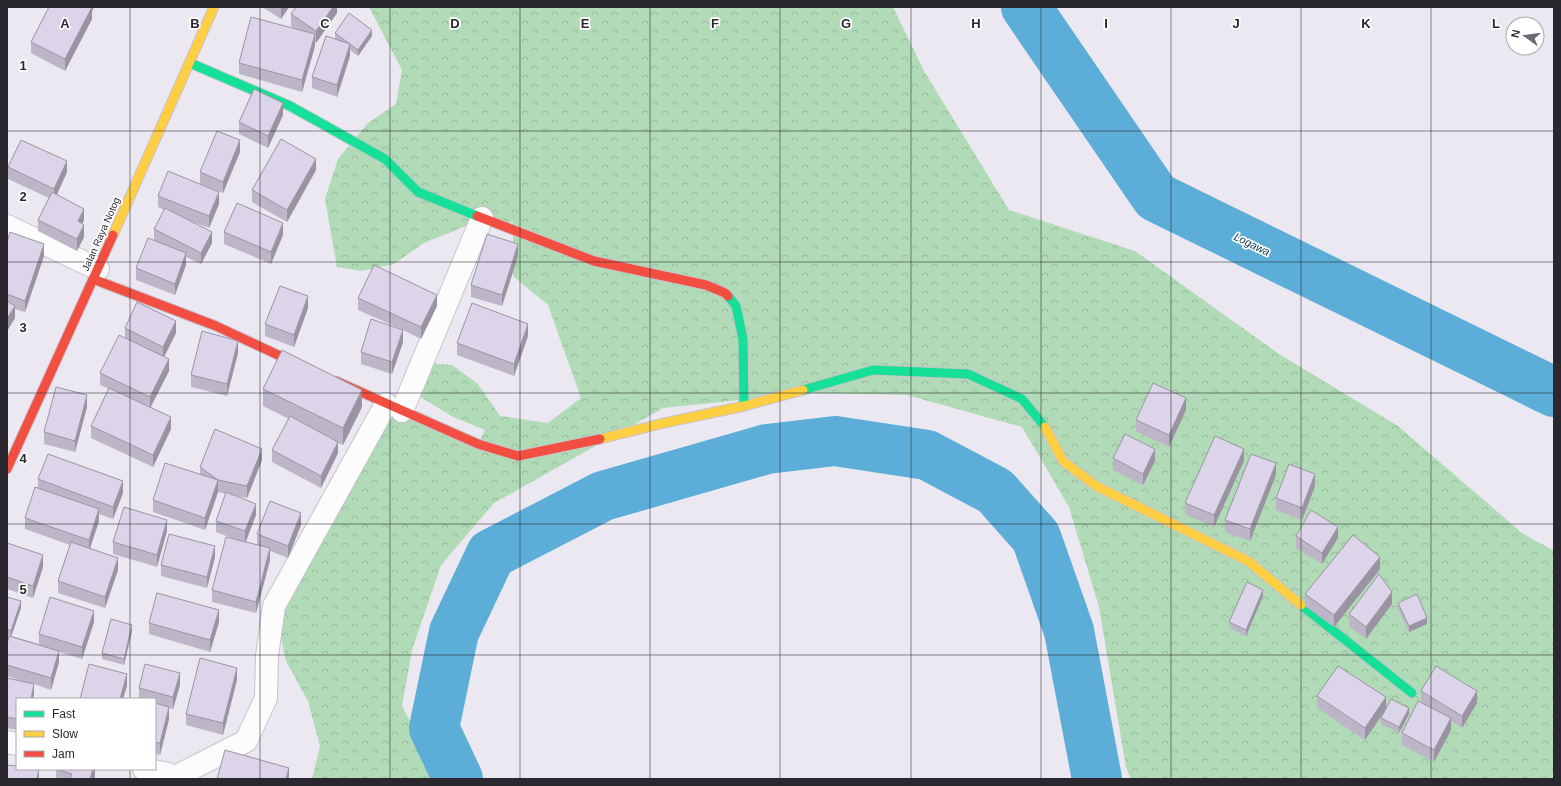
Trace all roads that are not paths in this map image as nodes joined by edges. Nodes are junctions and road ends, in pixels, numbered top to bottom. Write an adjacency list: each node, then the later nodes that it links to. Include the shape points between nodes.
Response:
1 (214, 7): 2 (main road, Jalan Raya Notog)
2 (190, 63): 3 (main road, via 290,106 329,126 385,159 418,192); 5 (main road, Jalan Raya Notog)
3 (482, 218): 8 (main road, via 594,261 706,285 725,293 736,306 744,339); 9 (street)
4 (7, 226): 5 (street)
5 (95, 274): 6 (main road); 10 (main road, Jalan Raya Notog)
6 (314, 371)
7 (328, 378): 9 (main road)
8 (744, 406): 9 (main road, via 518,456 478,444); 11 (main road, via 873,370 968,374 1022,399 1047,430 1063,461 1096,486 1248,561)
9 (394, 408): 13 (street, via 274,606 267,656 266,698 246,741)
10 (7, 469)
11 (1412, 693)
12 (149, 770): 13 (street, via 168,774)
13 (173, 779)

